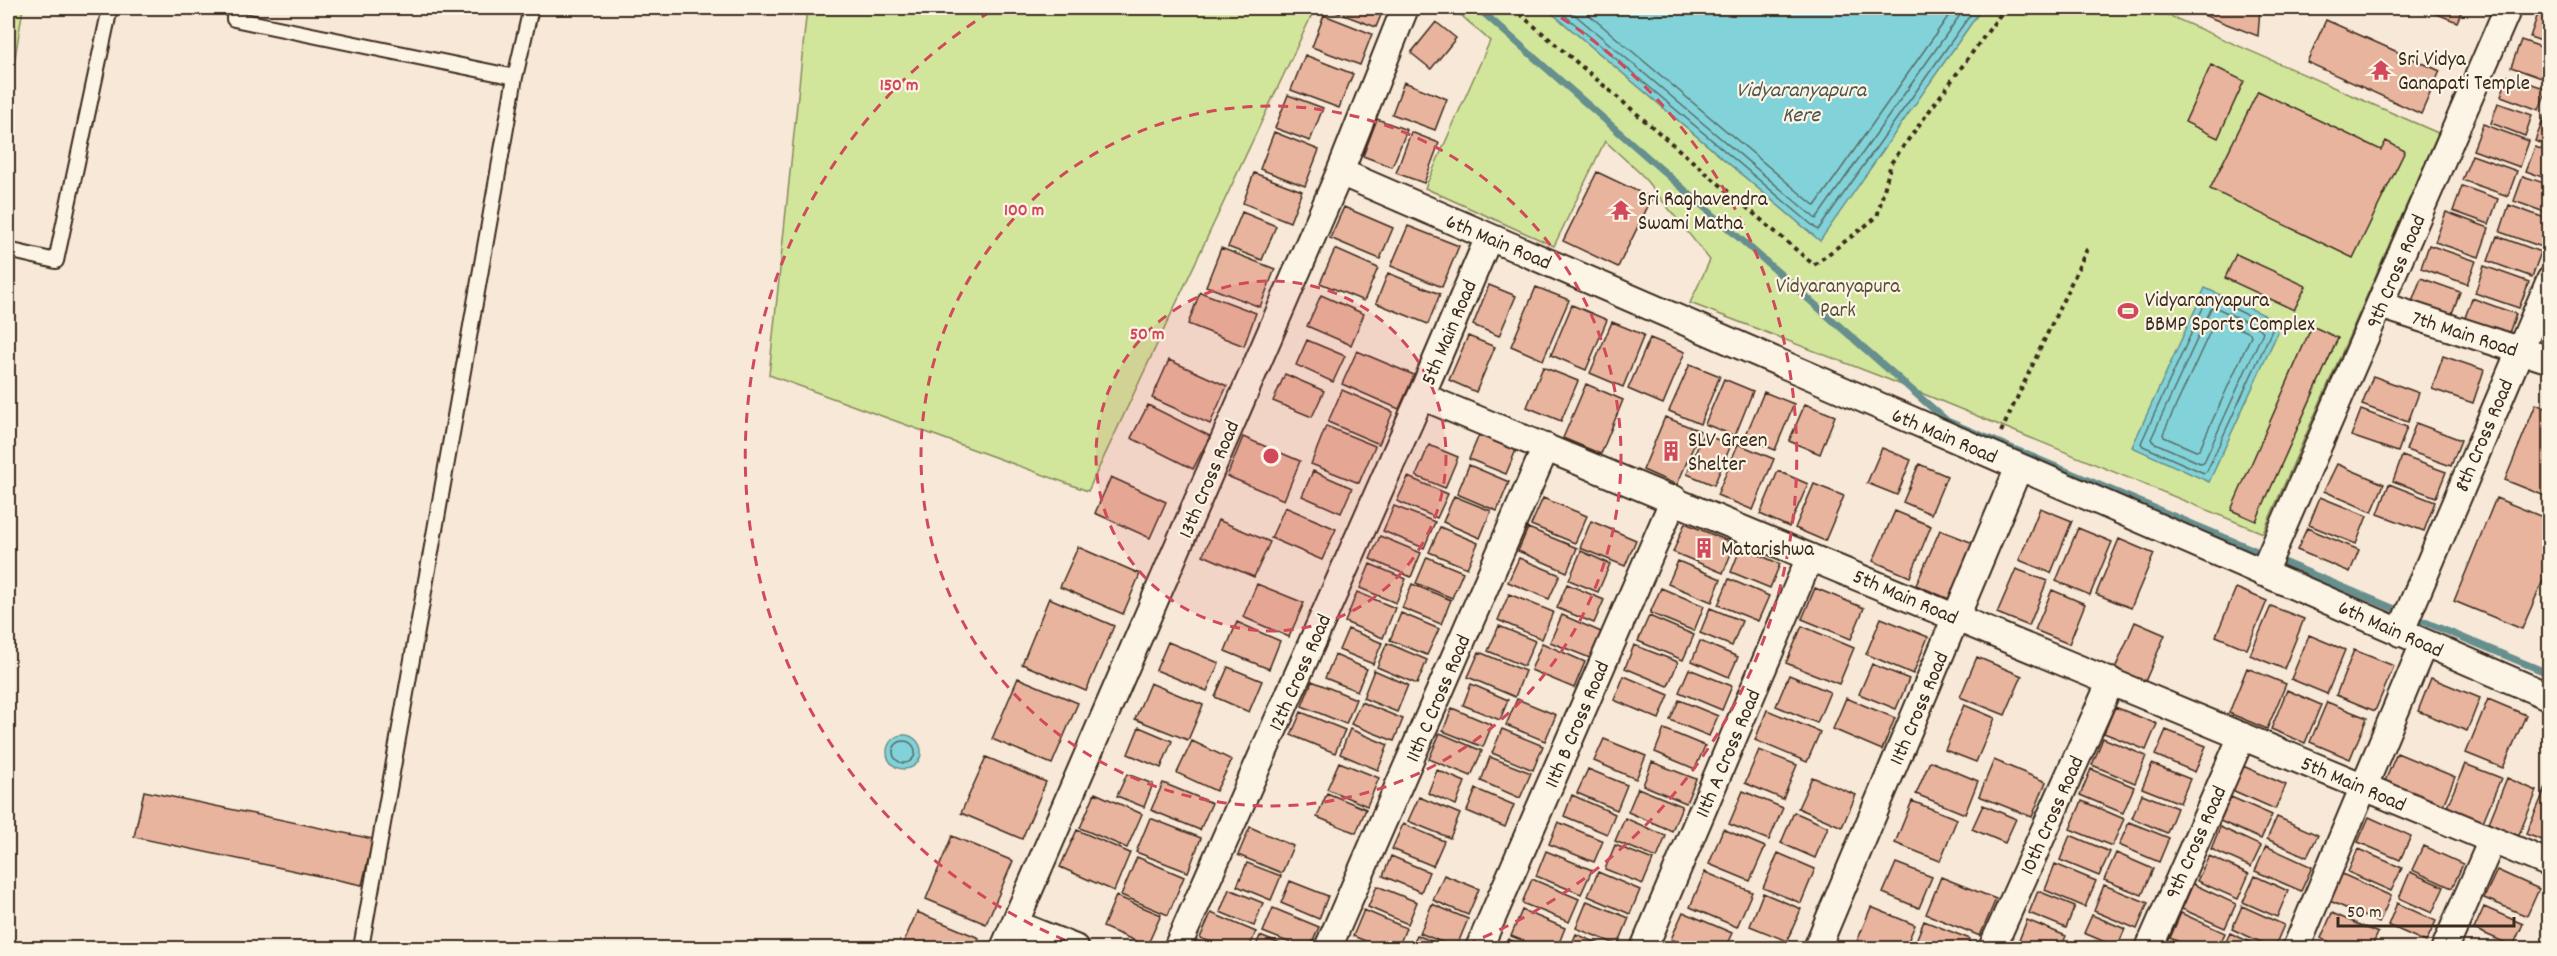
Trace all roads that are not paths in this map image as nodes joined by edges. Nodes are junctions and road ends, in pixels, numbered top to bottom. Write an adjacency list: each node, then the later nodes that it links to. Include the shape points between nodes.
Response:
1 (110, 8): 9 (lane, via 56,261)
2 (236, 8): 6 (lane, via 234,19)
3 (531, 8): 6 (lane)
4 (1406, 8): 7 (street, 13th Cross Road)
5 (2508, 8): 11 (street, 9th Cross Road)
6 (515, 77): 30 (lane)
7 (1340, 172): 8 (street, 6th Main Road); 29 (street, 13th Cross Road)
8 (1489, 237): 14 (street, 5th Main Road); 16 (street, 6th Main Road)
9 (8, 250)
10 (2550, 280): 12 (street, 8th Cross Road)
11 (2380, 305): 12 (street, 7th Main Road); 18 (street, 9th Cross Road)
12 (2518, 350): 13 (street, 7th Main Road); 20 (street, 8th Cross Road)
13 (2550, 360)
14 (1421, 396): 15 (street, 5th Main Road); 33 (street, 12th Cross Road)
15 (1546, 447): 17 (street, 5th Main Road); 34 (street, 11th C Cross Road)
16 (2019, 467): 18 (street, 6th Main Road); 21 (street, 11th Cross Road)
17 (1674, 499): 19 (street, 5th Main Road); 35 (street, 11th B Cross Road)
18 (2272, 554): 20 (street, 6th Main Road)
19 (1810, 556): 21 (street, 5th Main Road); 36 (street, 11th A Cross Road)
20 (2409, 612): 22 (street, 6th Main Road)
21 (1956, 617): 23 (street, 5th Main Road); 37 (street, 11th Cross Road)
22 (2424, 643): 24 (street, 6th Main Road); 26 (street)
23 (2110, 681): 25 (street, 5th Main Road); 38 (street, 10th Cross Road)
24 (2550, 698)
25 (2242, 736): 26 (street, 5th Main Road); 39 (street, 9th Cross Road)
26 (2363, 786): 27 (street, 5th Main Road); 40 (street)
27 (2492, 840): 28 (street, 5th Main Road); 41 (street)
28 (2550, 864)
29 (1016, 924): 31 (street, 13th Cross Road); 32 (street)
30 (361, 948)
31 (1004, 948)
32 (1075, 948)
33 (1177, 948)
34 (1328, 948)
35 (1479, 948)
36 (1644, 948)
37 (1817, 948)
38 (1992, 948)
39 (2149, 948)
40 (2296, 948)
41 (2445, 948)

